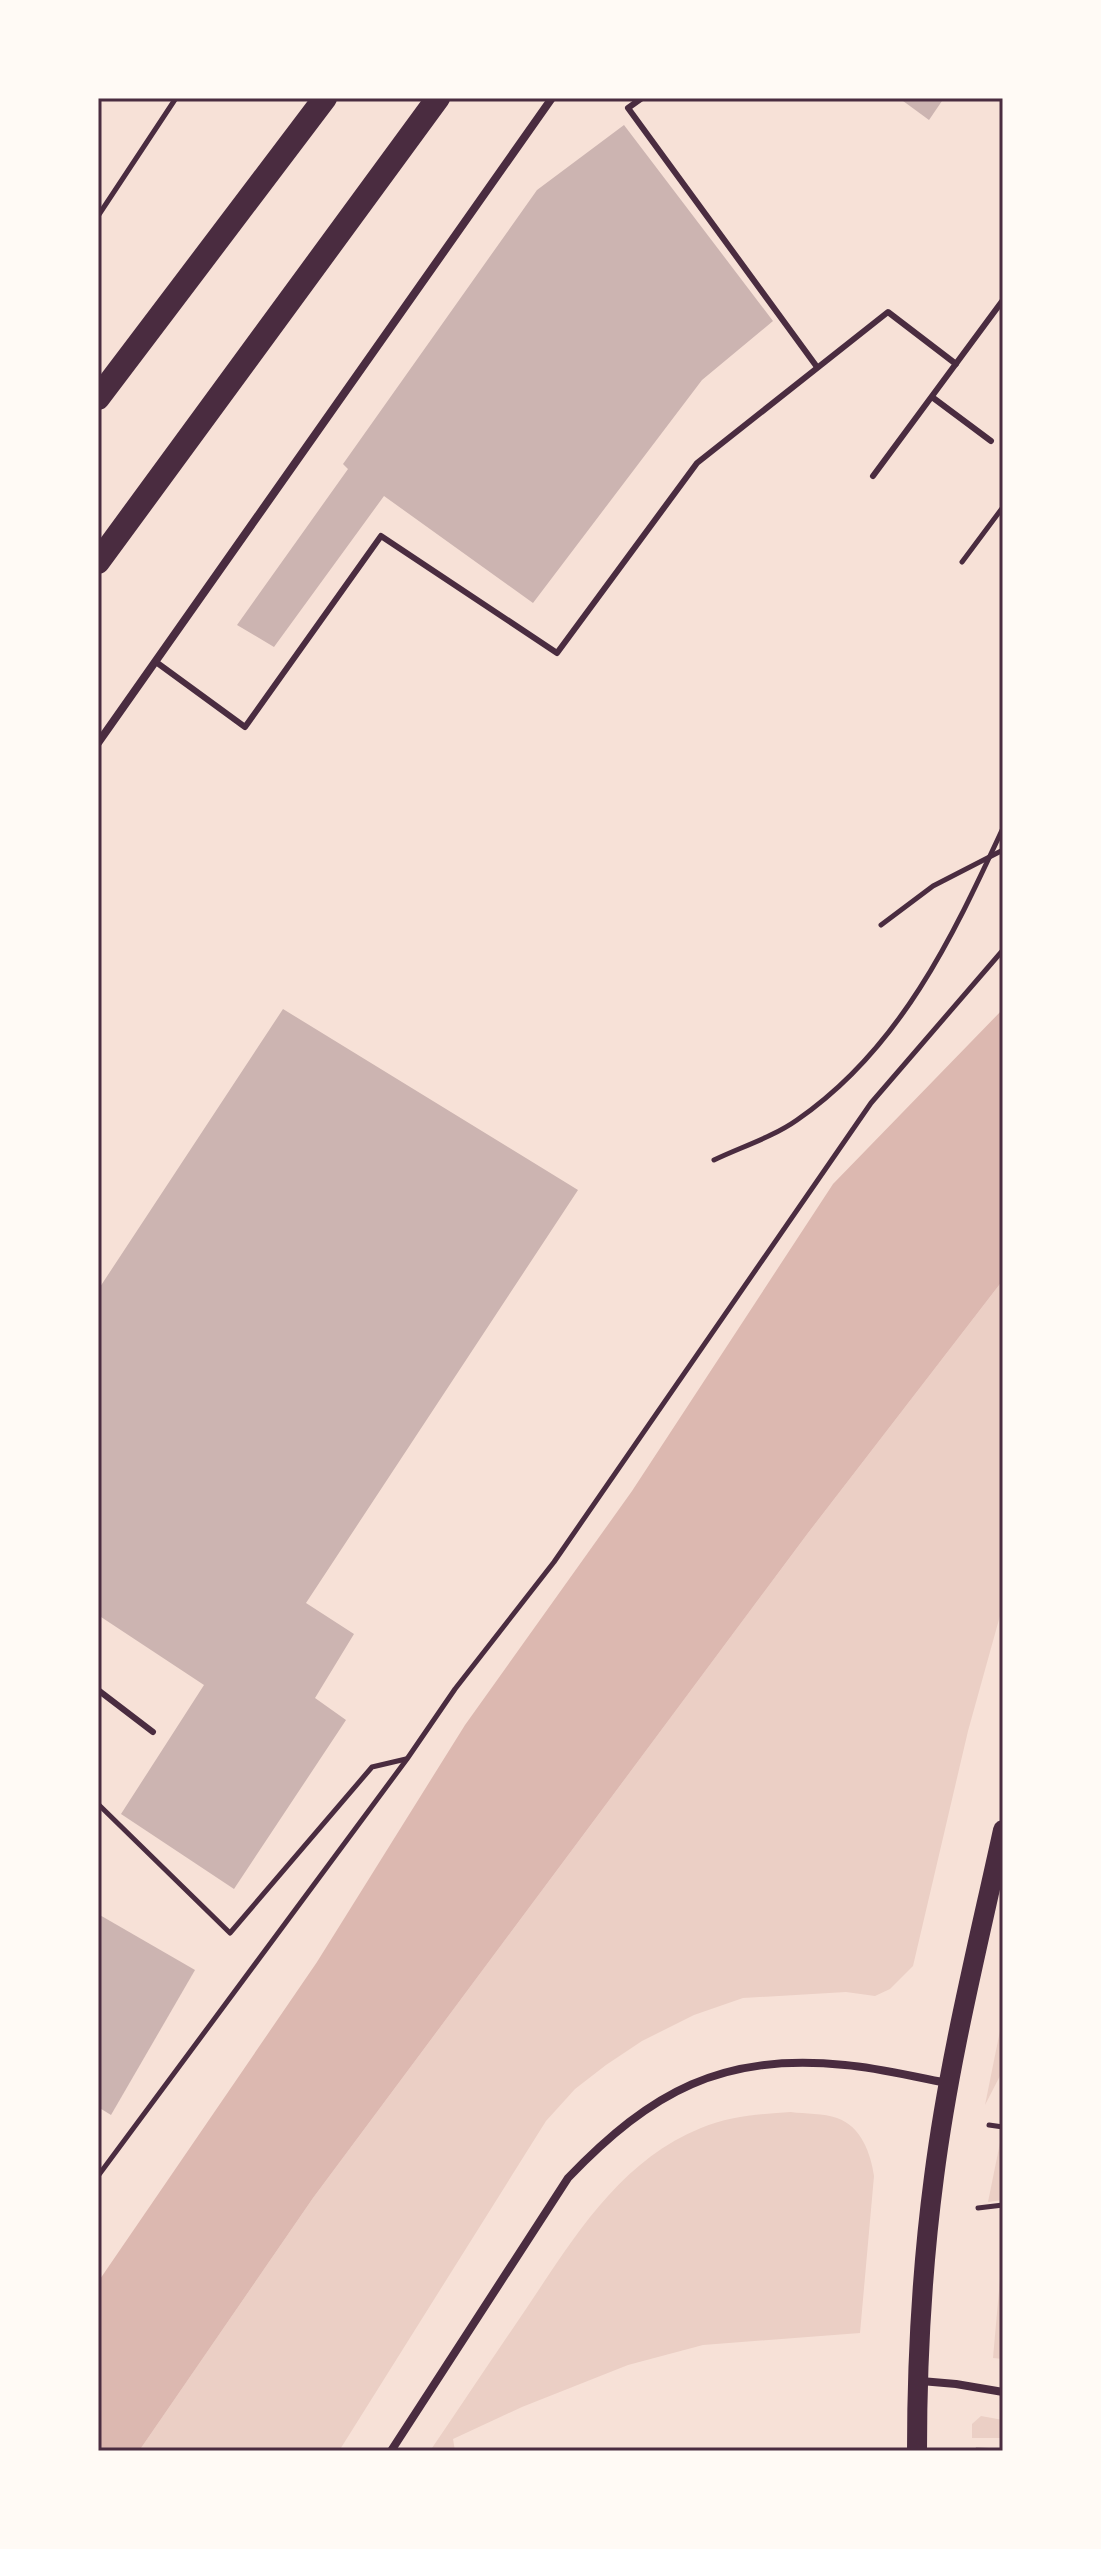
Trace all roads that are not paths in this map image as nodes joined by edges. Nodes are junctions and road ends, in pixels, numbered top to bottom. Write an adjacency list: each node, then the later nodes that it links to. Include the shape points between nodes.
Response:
1 (325, 98): 9 (highway)
2 (438, 98): 12 (highway)
3 (552, 98): 13 (street)
4 (642, 98): 7 (lane, via 628,108)
5 (1003, 300): 6 (lane)
6 (956, 364): 7 (lane, via 888,312); 8 (lane)
7 (817, 367): 13 (lane, via 697,463 557,653 381,536 245,727)
8 (932, 397): 10 (lane); 11 (lane)
9 (98, 398)
10 (991, 441)
11 (873, 476)
12 (98, 562)
13 (156, 662): 14 (street)
14 (98, 743)
15 (98, 1690): 16 (lane)
16 (153, 1732)
17 (1003, 1830): 18 (main road)
18 (948, 2083): 19 (main road, via 934,2178); 21 (street, via 846,2065 780,2064 722,2073 665,2096 605,2140 568,2178)
19 (917, 2381): 20 (street); 22 (main road)
20 (1003, 2392)
21 (391, 2451)
22 (917, 2451)

